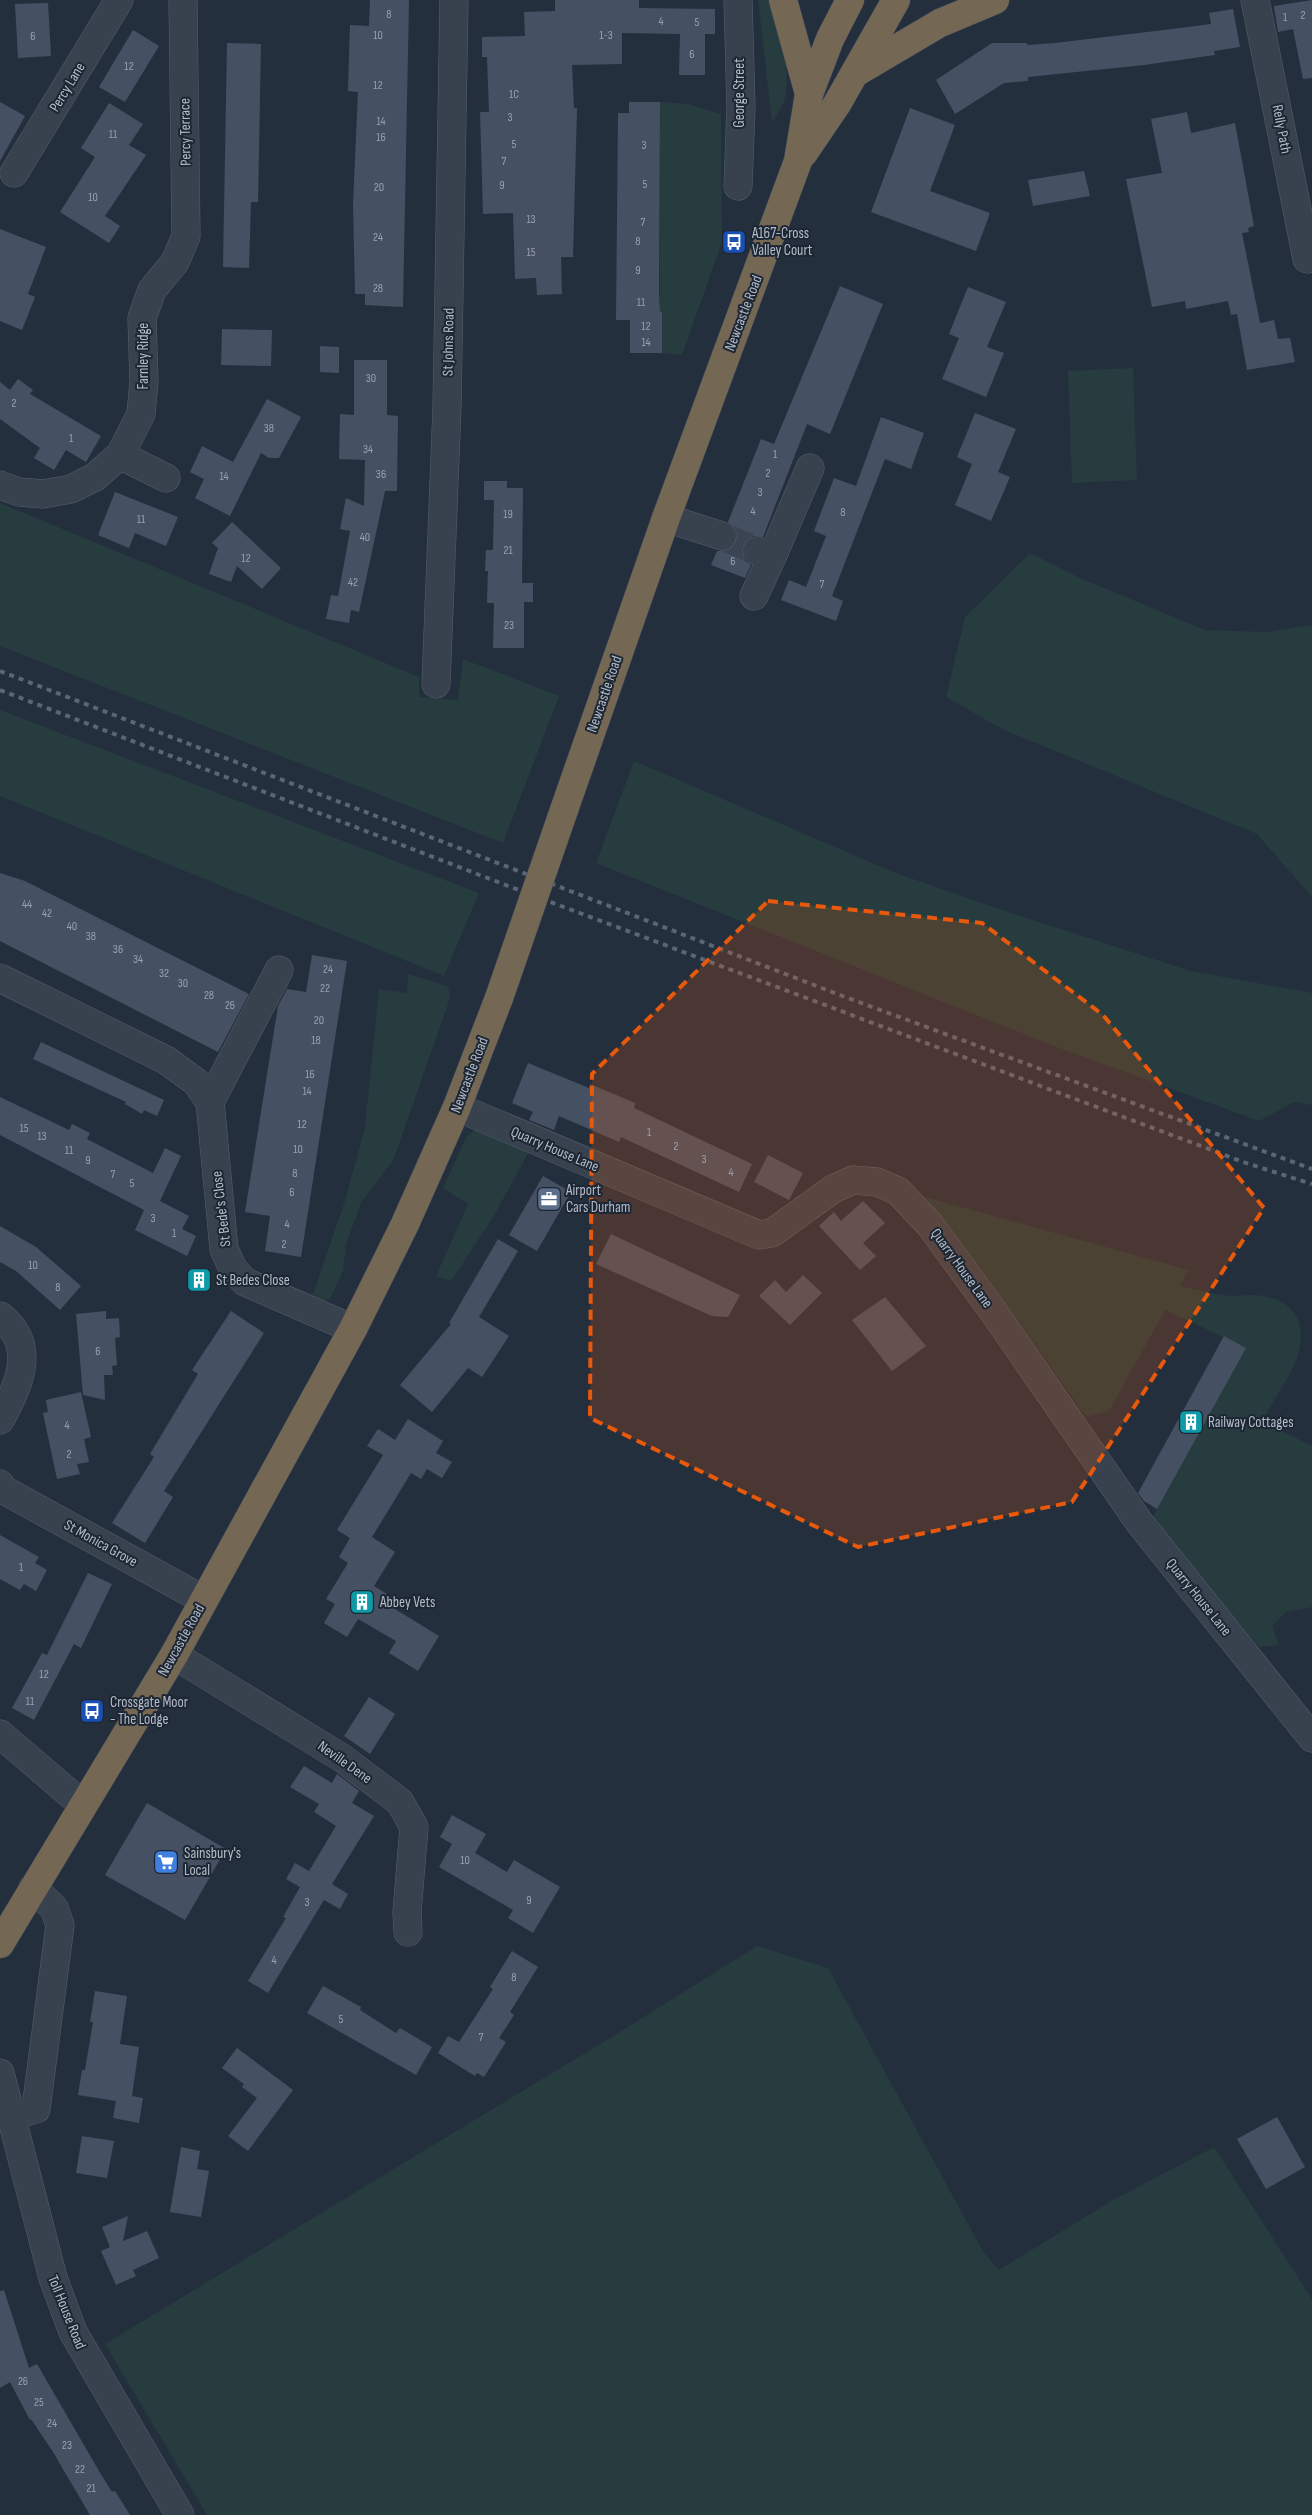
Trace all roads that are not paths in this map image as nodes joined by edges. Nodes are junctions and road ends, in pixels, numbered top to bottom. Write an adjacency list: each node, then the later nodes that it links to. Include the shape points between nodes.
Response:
1 (119, 0): 13 (street, Percy Lane)
2 (183, 0): 16 (street, Percy Terrace, via 186,236)
3 (454, 0): 24 (street, St Johns Road, via 447,407)
4 (738, 0): 14 (street, George Street, via 741,107)
5 (783, 0): 11 (highway)
6 (850, 0): 11 (highway, Newcastle Road, via 830,39)
7 (896, 0): 10 (highway, Newcastle Road)
8 (995, 0): 10 (highway, via 940,23)
9 (1255, 0): 15 (street, Relly Path)
10 (856, 72): 12 (highway, Newcastle Road)
11 (809, 94): 12 (highway, Newcastle Road)
12 (798, 161): 21 (highway, Newcastle Road)
13 (14, 173)
14 (738, 186)
15 (1307, 259)
16 (175, 262): 17 (street, Farnley Ridge, via 152,290 142,318 144,382 141,414)
17 (120, 455): 19 (street); 20 (street, Farnley Ridge, via 95,477 71,489 43,494 19,492)
18 (810, 468): 23 (street, via 765,554)
19 (166, 478)
20 (0, 485)
21 (666, 518): 22 (street); 28 (highway, Newcastle Road, bridge, via 499,998)
22 (722, 536)
23 (754, 596)
24 (436, 684)
25 (279, 970): 27 (street)
26 (0, 978): 27 (street, St Bede's Close, via 166,1060 196,1082)
27 (210, 1102): 30 (street, St Bede's Close, via 224,1249 233,1269 245,1282)
28 (457, 1107): 30 (highway, Newcastle Road, via 405,1224); 36 (street, Quarry House Lane, via 759,1235 772,1233 833,1188 853,1180 877,1182 898,1191 930,1225 993,1311 1139,1522)
29 (0, 1316): 31 (street, via 13,1326 24,1358 16,1391)
30 (353, 1329): 33 (highway, Newcastle Road)
31 (0, 1420)
32 (0, 1484): 33 (street, St Monica Grove, via 2,1489)
33 (204, 1600): 34 (highway, Newcastle Road)
34 (174, 1655): 37 (highway, Newcastle Road); 39 (street, Neville Dene, via 342,1758 400,1802 414,1827)
35 (0, 1734): 37 (street)
36 (1312, 1738)
37 (83, 1805): 38 (highway, Newcastle Road)
38 (33, 1888): 40 (highway, Newcastle Road); 42 (street, via 54,1908 60,1925 36,2109)
39 (408, 1932)
40 (0, 1944)
41 (0, 2073): 42 (street, Toll House Road)
42 (6, 2104): 43 (street, Toll House Road, via 53,2278 73,2332)
43 (180, 2515)

